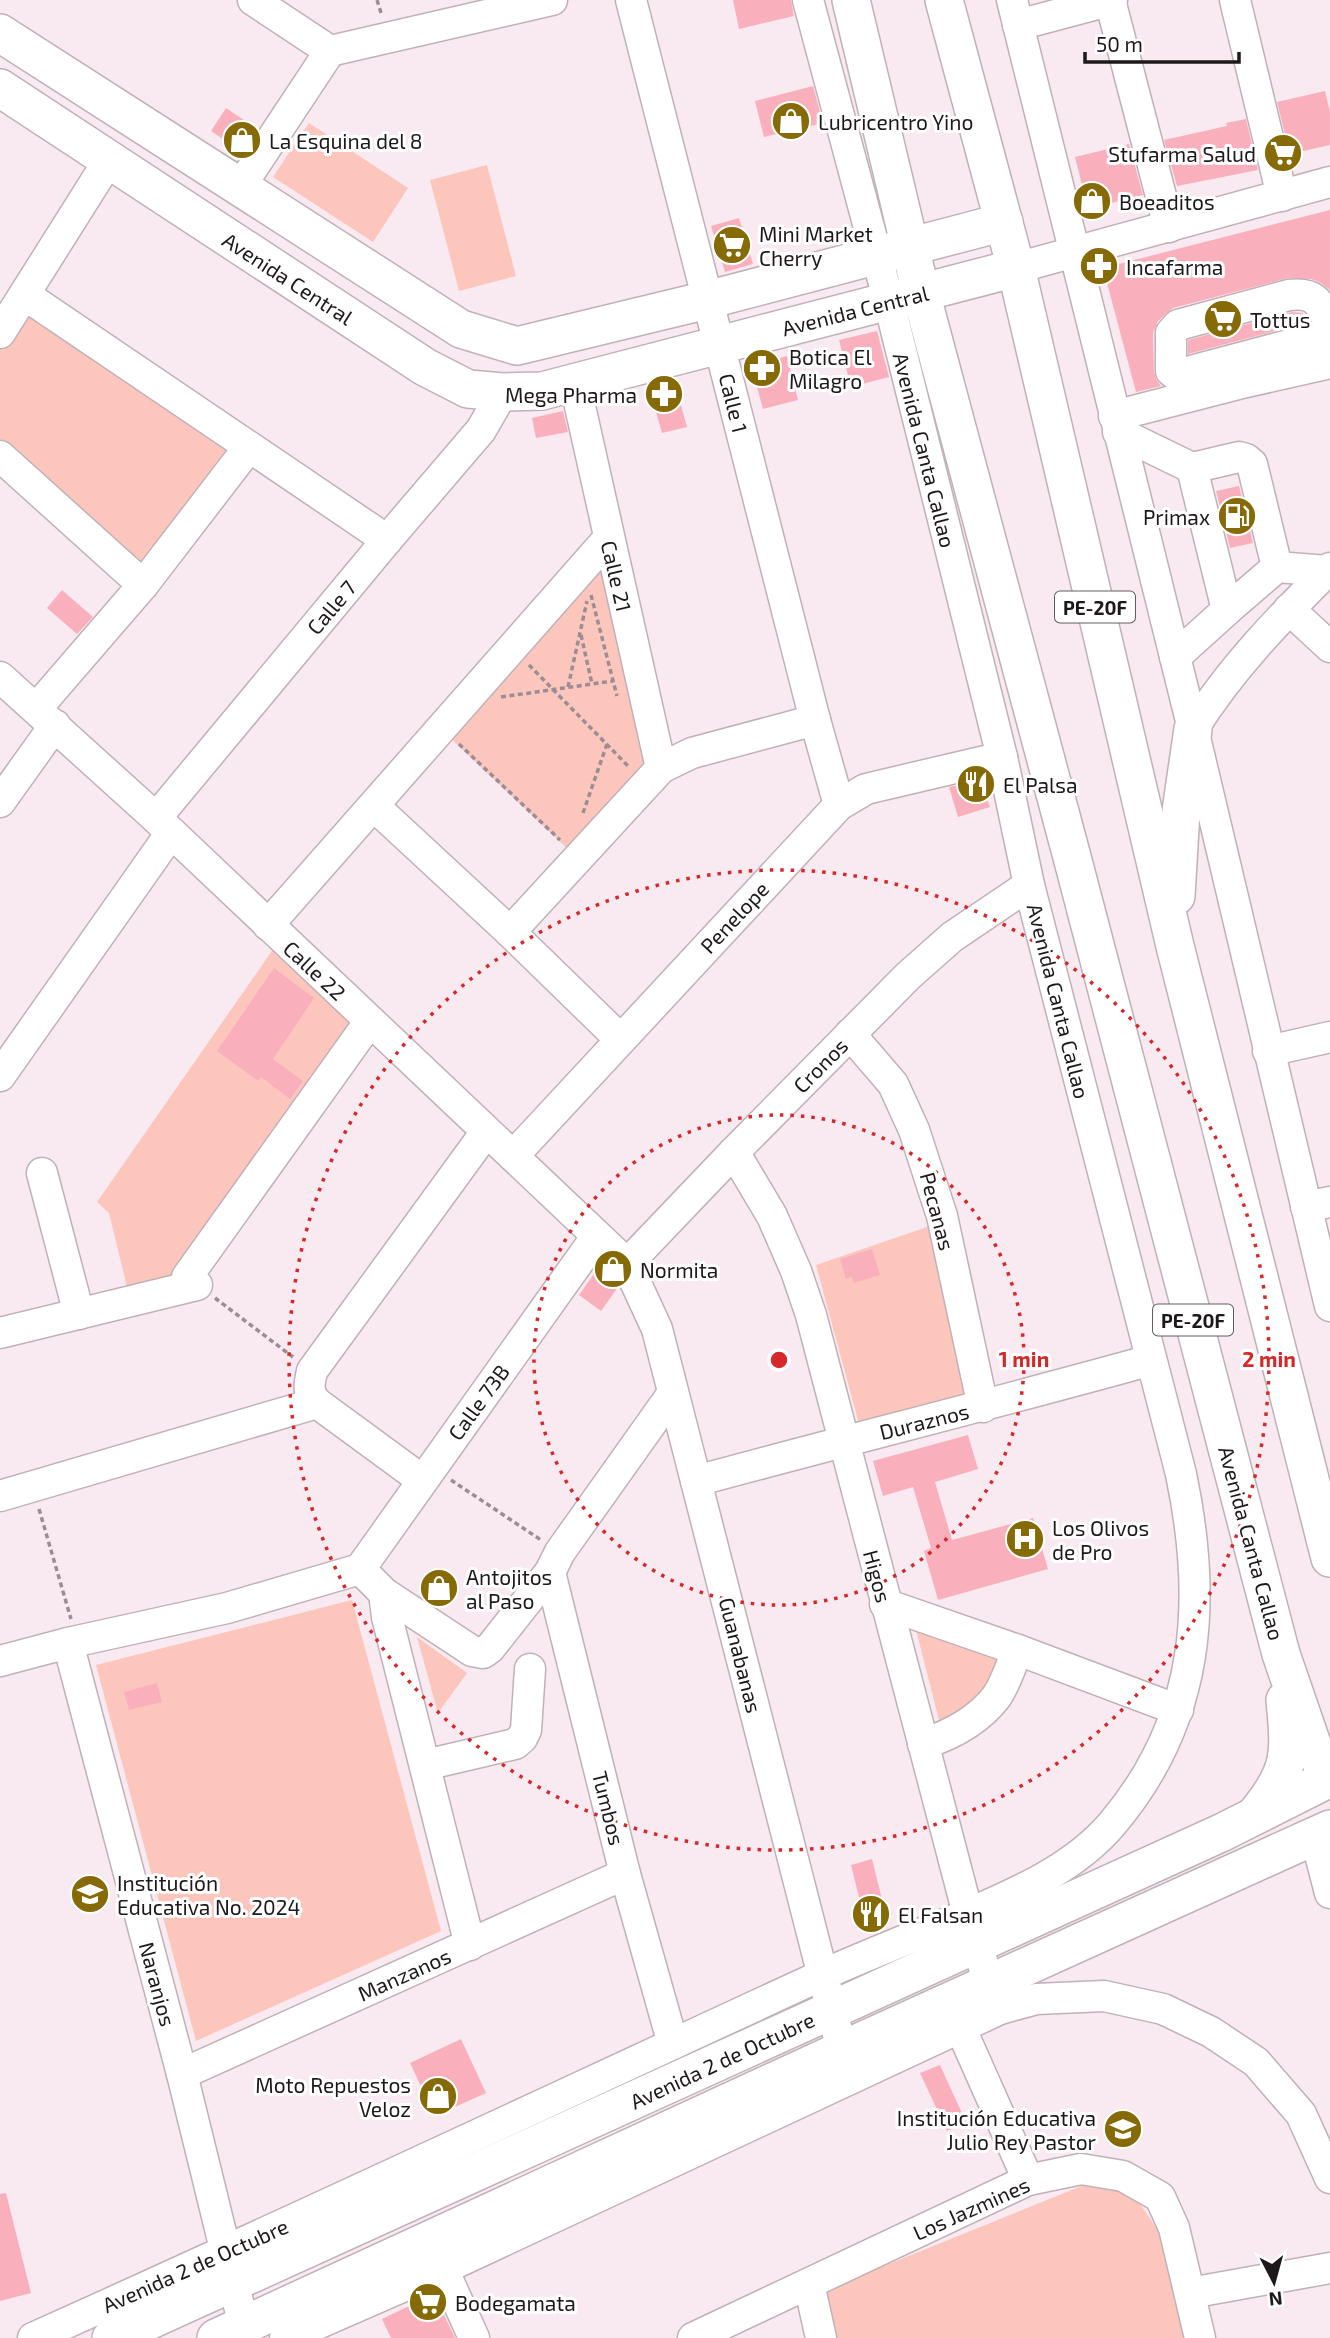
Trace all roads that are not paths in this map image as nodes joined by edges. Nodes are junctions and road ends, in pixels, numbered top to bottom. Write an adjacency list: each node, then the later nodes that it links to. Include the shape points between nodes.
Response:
1 (253, 0): 12 (street)
2 (552, 0): 9 (street)
3 (631, 0): 25 (street, Calle 1)
4 (808, 0): 20 (street, Avenida Canta Callao)
5 (851, 0): 20 (main road, Avenida Canta Callao / PE-20F)
6 (944, 0): 18 (main road, PE-20F)
7 (1111, 0): 10 (street); 19 (street)
8 (1235, 0): 17 (street)
9 (480, 8): 12 (street)
10 (1015, 12): 21 (street)
11 (4, 44): 16 (main road)
12 (330, 51): 16 (street)
13 (0, 88): 14 (main road, Avenida Central)
14 (109, 160): 23 (street); 32 (main road, Avenida Central, via 425,367 468,389)
15 (1330, 182): 17 (street, Avenida Central)
16 (240, 187): 25 (main road, via 461,329 517,346)
17 (1282, 196): 19 (street, Avenida Central)
18 (1004, 222): 20 (main road); 22 (main road, PE-20F)
19 (1169, 227): 21 (street, Avenida Central)
20 (906, 248): 22 (main road); 24 (main road, Avenida Canta Callao / PE-20F); 25 (main road)
21 (1074, 253): 22 (street, Avenida Central); 33 (street)
22 (1016, 268): 24 (main road, Avenida Central); 61 (main road, PE-20F)
23 (25, 295): 27 (street); 34 (street)
24 (905, 298): 29 (main road, Avenida Central); 52 (street, Avenida Canta Callao); 93 (main road, Avenida Canta Callao / PE-20F, via 1069,844)
25 (706, 300): 29 (street, Calle 1)
26 (1330, 325): 28 (street, via 1319,302 1301,294 1178,325 1171,333 1171,371 1176,374)
27 (0, 333)
28 (1330, 334)
29 (719, 344): 31 (main road, Avenida Central); 50 (street, Calle 1)
30 (1330, 363): 33 (street, via 1238,384)
31 (575, 384): 32 (main road, Avenida Central); 37 (street, Calle 21)
32 (503, 392): 38 (street, Calle 7, via 481,430)
33 (1116, 424): 36 (street); 46 (street)
34 (249, 447): 38 (street); 41 (street)
35 (0, 456): 41 (street)
36 (1192, 468): 39 (street, via 1239,457 1252,464); 43 (street)
37 (608, 539): 53 (street, Calle 21); 56 (street)
38 (387, 540): 57 (street, Calle 7)
39 (1276, 567): 40 (street); 43 (street)
40 (1329, 569): 42 (street)
41 (144, 585): 49 (street)
42 (1289, 609): 45 (street); 47 (street)
43 (1227, 610): 44 (street)
44 (1202, 634): 46 (street); 47 (street)
45 (1330, 647)
46 (1175, 657): 51 (street)
47 (1247, 658): 51 (street, via 1212,698)
48 (0, 677): 49 (street, Calle 22)
49 (45, 717): 54 (street); 57 (street, Calle 22)
50 (815, 720): 53 (street, via 692,752); 55 (street, Calle 1)
51 (1193, 729): 61 (main road, via 1181,811); 66 (street)
52 (1002, 757): 55 (street, Penelope, via 866,789); 58 (street, Avenida Canta Callao)
53 (661, 768): 60 (street)
54 (0, 802)
55 (839, 804): 65 (street, Penelope)
56 (374, 806): 59 (street); 60 (street)
57 (163, 826): 59 (street, Calle 22); 67 (street, Calle 7)
58 (1029, 884): 63 (street, Cronos, via 952,937); 78 (street, Avenida Canta Callao)
59 (268, 925): 62 (street, Calle 22)
60 (510, 932): 65 (street)
61 (1175, 946): 86 (main road, PE-20F)
62 (370, 1021): 68 (street, Calle 22); 76 (street, via 192,1281)
63 (850, 1034): 69 (street, Cronos); 81 (street, Pecanas, via 893,1084 914,1130 942,1216)
64 (1330, 1037): 66 (street)
65 (620, 1039): 70 (street, Penelope)
66 (1268, 1051): 72 (street)
67 (0, 1076)
68 (486, 1132): 70 (street, Calle 22); 80 (street, via 312,1371 308,1386)
69 (734, 1152): 74 (street, Cronos); 82 (street, Higos, via 772,1216 796,1271)
70 (513, 1156): 73 (street, Calle 22)
71 (41, 1173): 76 (street)
72 (1318, 1205): 75 (street)
73 (597, 1236): 74 (street, Calle 22); 83 (street, Calle 73B)
74 (627, 1264): 79 (street, Guanabanas, via 657,1329)
75 (1330, 1306)
76 (79, 1314): 77 (street)
77 (0, 1333)
78 (1152, 1360): 81 (street, Duraznos); 96 (street, Avenida Canta Callao, via 1181,1474 1194,1557 1195,1621)
79 (673, 1393): 84 (street, Guanabanas); 87 (street)
80 (317, 1403): 83 (street); 85 (street)
81 (983, 1407): 82 (street, Duraznos)
82 (843, 1441): 84 (street, Duraznos); 90 (street, Higos)
83 (426, 1473): 88 (street, Calle 73B)
84 (696, 1481): 106 (street, Guanabanas)
85 (0, 1496)
86 (1330, 1558)
87 (555, 1562): 89 (street, via 482,1653 472,1651); 102 (street, Tumbos)
88 (360, 1569): 89 (street); 91 (street, via 227,1608)
89 (384, 1593): 98 (street)
90 (885, 1604): 92 (street); 97 (street, Higos)
91 (73, 1642): 94 (street); 111 (street, Naranjos)
92 (1018, 1650): 96 (street); 97 (street, via 998,1695 980,1714 946,1736)
93 (1281, 1654): 99 (main road, Avenida Canta Callao / PE-20F, via 1304,1723); 100 (main road, via 1289,1743 1274,1793)
94 (0, 1661)
95 (530, 1669): 98 (street, via 522,1738 515,1744)
96 (1178, 1710): 104 (street, Avenida Canta Callao, via 1140,1787 1111,1825 1080,1856)
97 (923, 1744): 104 (street, Higos)
98 (425, 1765): 105 (street)
99 (1330, 1779): 100 (main road, Avenida 2 de Octubre)
100 (1256, 1814): 104 (main road, Avenida 2 de Octubre, via 1223,1832)
101 (1323, 1832): 103 (street); 107 (main road, Avenida 2 de Octubre)
102 (625, 1874): 105 (street, Manzanos); 109 (street, Tumbos)
103 (1330, 1893)
104 (973, 1929): 106 (main road, Avenida 2 de Octubre); 107 (street, Higos)
105 (470, 1945): 111 (street, Manzanos)
106 (828, 1992): 109 (street, Avenida 2 de Octubre); 110 (street, Guanabanas); 114 (main road, Avenida 2 de Octubre)
107 (994, 1997): 108 (street); 110 (main road, Avenida 2 de Octubre); 112 (street, via 1104,1996 1163,2009 1211,2032 1256,2062 1301,2115)
108 (961, 2029): 113 (street); 116 (street)
109 (673, 2044): 114 (street, Avenida 2 de Octubre, via 528,2113)
110 (842, 2050): 119 (main road, Avenida 2 de Octubre)
111 (181, 2074): 114 (street, Naranjos)
112 (1330, 2178)
113 (1028, 2180): 117 (street, Los Jazmines); 118 (street, Los Jazmines, via 1081,2169 1123,2176 1160,2197 1174,2228)
114 (230, 2267): 119 (street, Naranjos); 120 (street, Avenida 2 de Octubre); 121 (main road, Avenida 2 de Octubre)
115 (1330, 2267): 118 (street)
116 (443, 2269): 122 (street); 123 (street)
117 (809, 2284): 124 (street, Los Jazmines); 125 (street)
118 (1190, 2293): 126 (street, Los Jazmines)
119 (230, 2332)
120 (33, 2338)
121 (111, 2338)
122 (285, 2338)
123 (474, 2338)
124 (693, 2338)
125 (821, 2338)
126 (1200, 2338)

